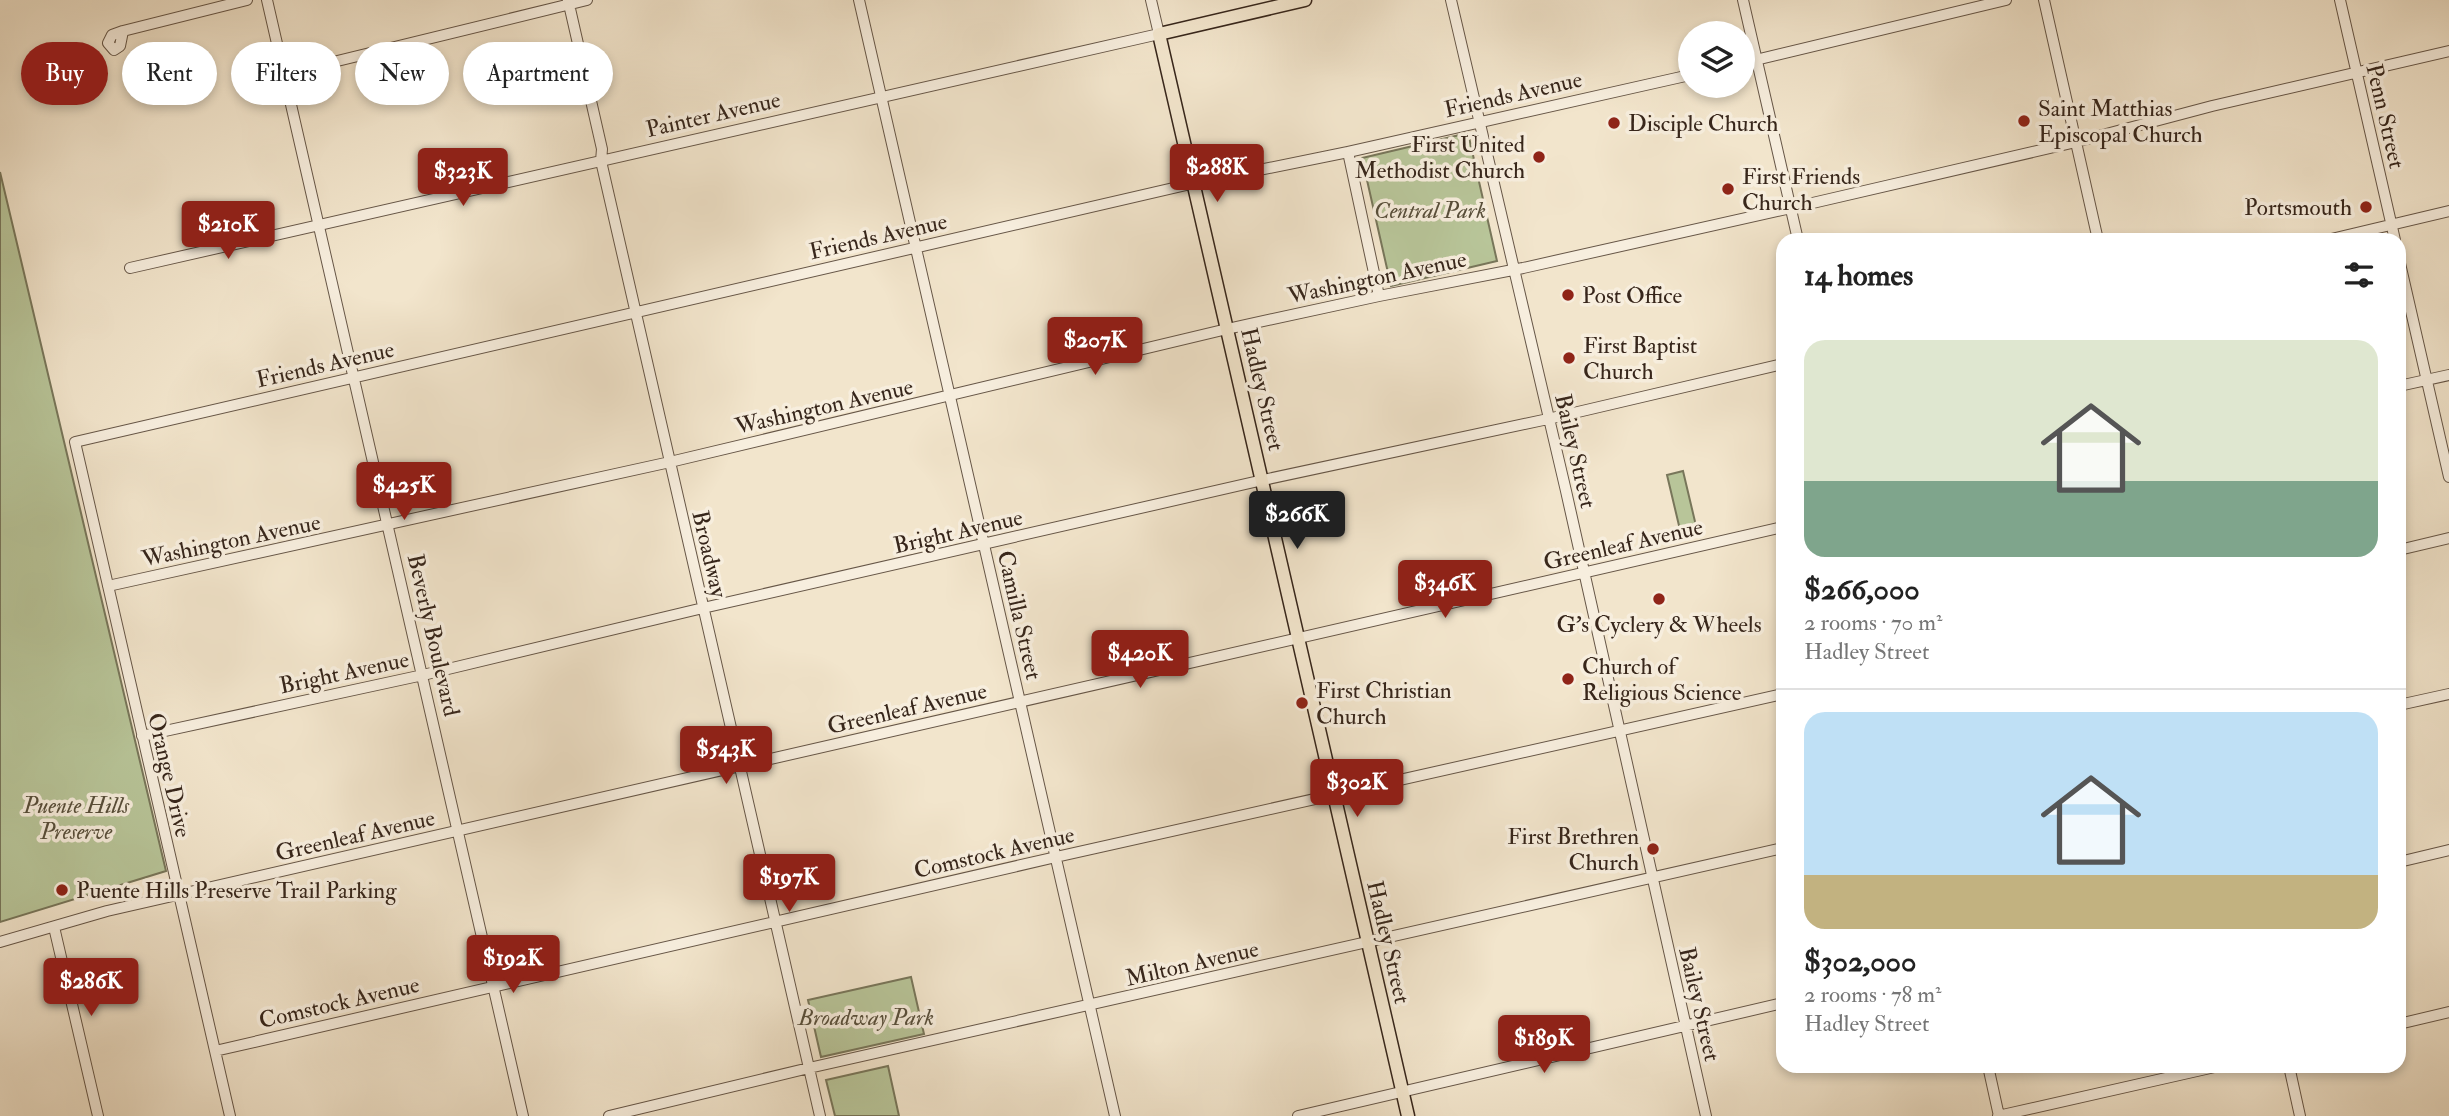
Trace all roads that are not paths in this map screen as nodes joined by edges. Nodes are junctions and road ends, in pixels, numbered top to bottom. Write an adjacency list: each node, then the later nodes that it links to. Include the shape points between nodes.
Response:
1 (247, 0): 13 (street)
2 (267, 0): 15 (street, Beverly Boulevard)
3 (587, 0): 12 (street)
4 (859, 0): 21 (street, Camilla Street)
5 (1152, 0): 14 (street, Hadley Street)
6 (1305, 0): 14 (main road, Painter Avenue)
7 (1451, 0): 23 (street, Bailey Street)
8 (1743, 0): 18 (street)
9 (2006, 0): 18 (street)
10 (2044, 0): 24 (street)
11 (2340, 0): 19 (street, Penn Street)
12 (568, 2): 17 (street); 26 (street, Broadway)
13 (123, 31)
14 (1159, 34): 21 (street, Painter Avenue); 27 (main road, Hadley Street)
15 (277, 42)
16 (2449, 51): 19 (street, Washington Avenue)
17 (341, 60)
18 (1757, 60): 28 (street)
19 (2356, 72): 24 (street, Washington Avenue); 31 (street, Penn Street)
20 (1678, 78): 23 (street, Friends Avenue)
21 (881, 97): 26 (street, Painter Avenue); 36 (street, Camilla Street)
22 (291, 105): 30 (street, Beverly Boulevard)
23 (1479, 121): 25 (street, Friends Avenue); 38 (street, Bailey Street)
24 (2076, 142): 28 (street, Washington Avenue); 33 (street)
25 (1348, 152): 27 (street, Friends Avenue); 40 (street)
26 (601, 161): 30 (street, Painter Avenue); 41 (street, Broadway)
27 (1195, 183): 36 (street, Friends Avenue); 42 (main road, Hadley Street)
28 (1791, 208): 32 (street); 38 (street, Washington Avenue)
29 (2449, 211): 31 (street)
30 (318, 225): 37 (street, Painter Avenue); 45 (street, Beverly Boulevard)
31 (2391, 225): 34 (street); 35 (street, Penn Street)
32 (1796, 233)
33 (2096, 233)
34 (2357, 233)
35 (2393, 233)
36 (915, 247): 41 (street, Friends Avenue); 48 (street, Camilla Street)
37 (130, 268)
38 (1513, 269): 40 (street, Washington Avenue); 49 (street, Bailey Street)
39 (2406, 289): 46 (street)
40 (1379, 296): 42 (street, Washington Avenue)
41 (635, 312): 45 (street, Friends Avenue); 51 (street, Broadway)
42 (1227, 329): 48 (street, Washington Avenue); 53 (main road, Hadley Street)
43 (1776, 366): 49 (street, Bright Avenue)
44 (2449, 375): 46 (street)
45 (355, 376): 50 (street, Friends Avenue); 54 (street, Beverly Boulevard)
46 (2427, 380): 47 (street); 52 (street)
47 (2406, 384)
48 (950, 396): 51 (street, Washington Avenue); 57 (street, Camilla Street)
49 (1548, 419): 53 (street, Bright Avenue); 59 (street, Bailey Street)
50 (75, 442): 60 (street, Orange Drive)
51 (670, 462): 54 (street, Washington Avenue); 61 (street, Broadway)
52 (2449, 477)
53 (1263, 480): 57 (street, Bright Avenue); 62 (main road, Hadley Street)
54 (389, 525): 60 (street, Washington Avenue); 63 (street, Beverly Boulevard)
55 (1776, 529): 59 (street, Greenleaf Avenue)
56 (2449, 538): 58 (street)
57 (984, 545): 61 (street, Bright Avenue); 66 (street, Camilla Street)
58 (2406, 548)
59 (1584, 572): 62 (street, Greenleaf Avenue); 68 (street, Bailey Street)
60 (108, 586): 69 (street, Orange Drive)
61 (703, 608): 63 (street, Bright Avenue); 70 (street, Broadway)
62 (1299, 638): 66 (street, Greenleaf Avenue); 71 (main road, Hadley Street)
63 (423, 675): 69 (street, Bright Avenue); 72 (street, Beverly Boulevard)
64 (2449, 694): 67 (street)
65 (1776, 696): 68 (street, Comstock Avenue)
66 (1020, 702): 70 (street, Greenleaf Avenue); 75 (street, Camilla Street)
67 (2406, 703)
68 (1619, 732): 71 (street, Comstock Avenue); 77 (street, Bailey Street)
69 (142, 736): 78 (street, Orange Drive)
70 (740, 767): 72 (street, Greenleaf Avenue); 79 (street, Broadway)
71 (1335, 794): 75 (street, Comstock Avenue); 82 (main road, Hadley Street)
72 (459, 832): 78 (street, Greenleaf Avenue); 83 (street, Beverly Boulevard)
73 (1776, 850): 77 (street, Milton Avenue)
74 (2449, 850): 76 (street)
75 (1056, 857): 79 (street, Comstock Avenue); 85 (street, Camilla Street)
76 (2406, 860)
77 (1651, 877): 82 (street, Milton Avenue); 88 (street, Bailey Street)
78 (178, 895): 80 (street, Greenleaf Avenue); 89 (street, Orange Drive)
79 (775, 922): 83 (street, Comstock Avenue); 90 (street, Broadway)
80 (54, 927): 81 (street, Greenleaf Avenue); 95 (street)
81 (0, 942)
82 (1367, 942): 85 (street, Milton Avenue); 94 (main road, Hadley Street)
83 (495, 985): 89 (street, Comstock Avenue); 97 (street, Beverly Boulevard)
84 (1776, 1005): 88 (street)
85 (1090, 1006): 90 (street, Milton Avenue); 100 (street, Camilla Street)
86 (2449, 1012): 87 (street)
87 (2406, 1022)
88 (1685, 1026): 94 (street); 103 (street, Bailey Street)
89 (215, 1051): 96 (street, Orange Drive)
90 (809, 1069): 98 (street, Milton Avenue); 99 (street, Broadway)
91 (1989, 1073): 104 (street)
92 (2189, 1073): 104 (street)
93 (2291, 1073): 105 (street)
94 (1403, 1092): 101 (street); 102 (main road, Hadley Street)
95 (99, 1116)
96 (230, 1116)
97 (523, 1116)
98 (610, 1116)
99 (820, 1116)
100 (1115, 1116)
101 (1298, 1116)
102 (1408, 1116)
103 (1706, 1116)
104 (1999, 1116)
105 (2300, 1116)

